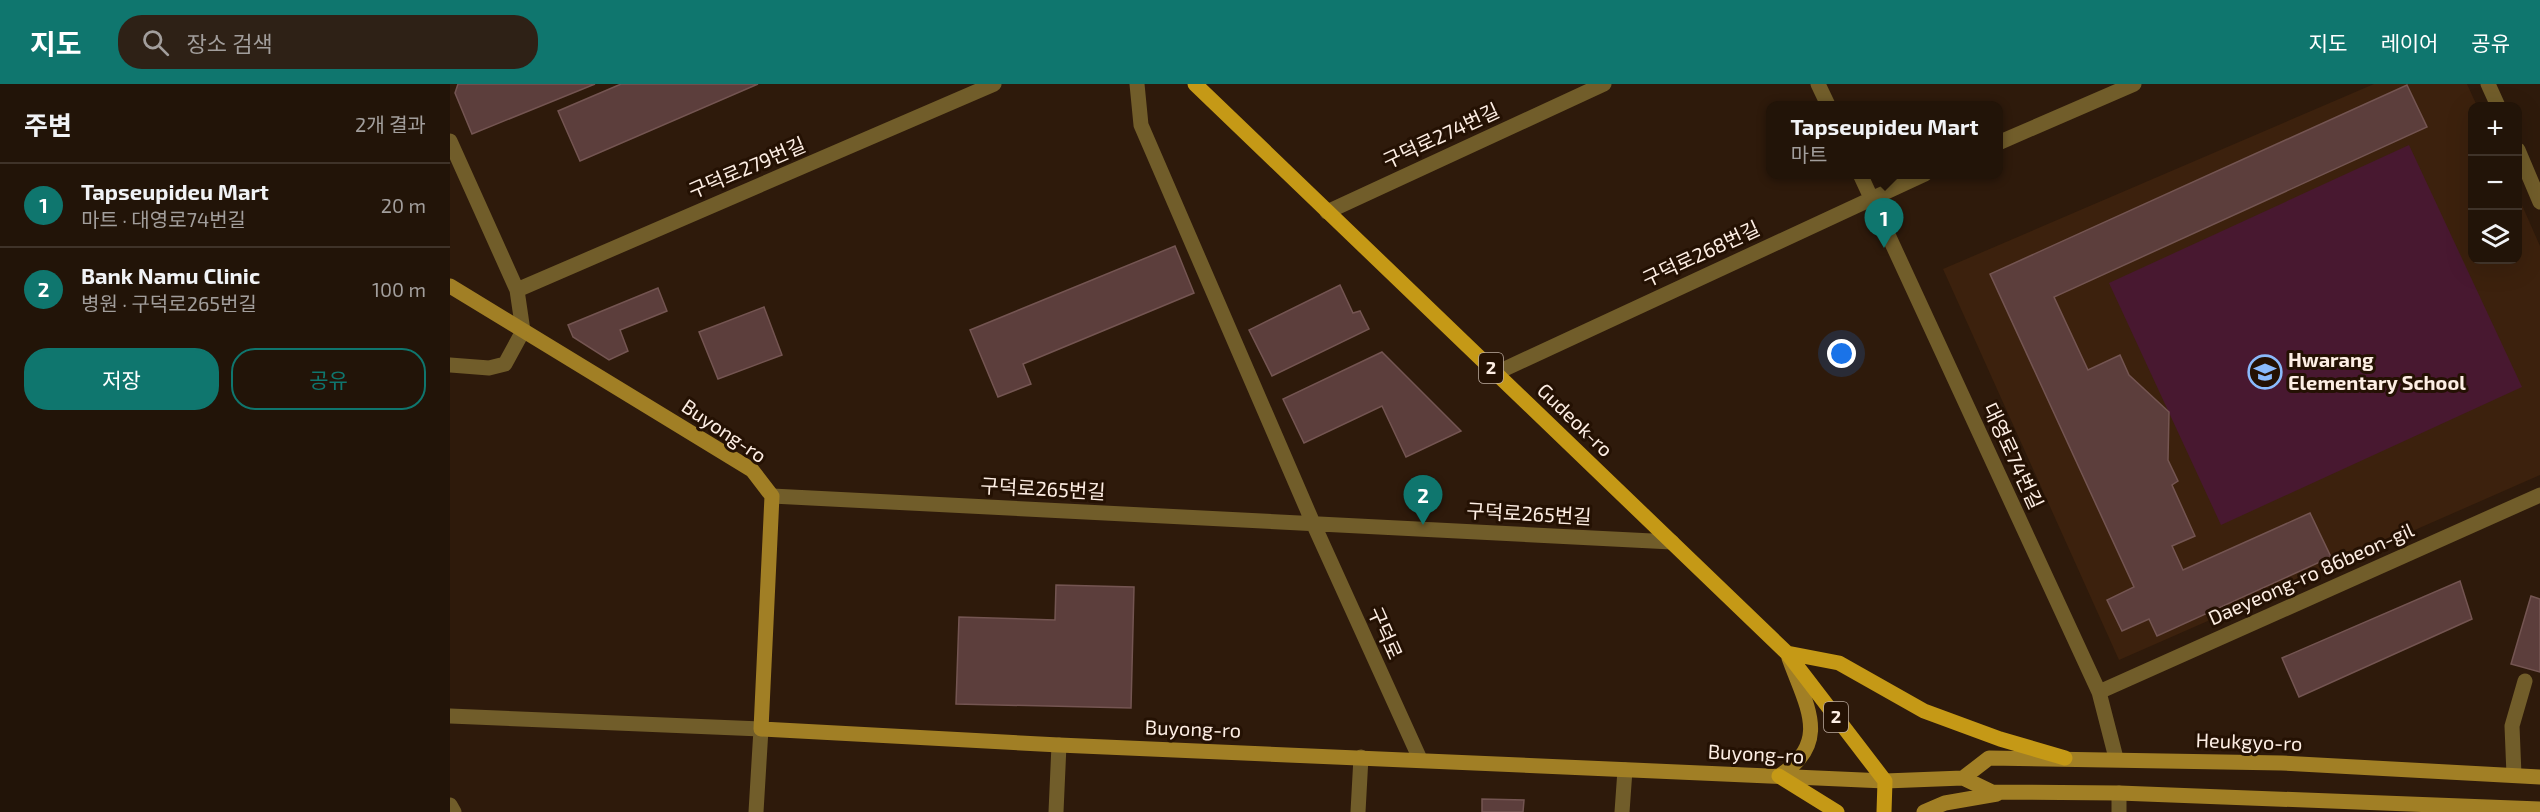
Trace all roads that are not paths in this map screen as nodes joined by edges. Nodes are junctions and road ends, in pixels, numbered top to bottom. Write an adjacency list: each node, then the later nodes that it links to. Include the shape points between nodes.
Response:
1 (994, 84): 19 (street, 구덕로279번길)
2 (1137, 84): 25 (street, via 1141,125)
3 (1195, 84): 17 (main road, Gudeok-ro / 2)
4 (1604, 84): 17 (street, 구덕로274번길)
5 (1818, 84): 8 (street)
6 (2134, 84): 11 (street)
7 (2488, 84): 9 (street)
8 (1826, 101)
9 (2496, 102)
10 (450, 141): 19 (street)
11 (2003, 141)
12 (2520, 156): 16 (street)
13 (1862, 179): 15 (street, 대영로74번길)
14 (1914, 179): 15 (street, 구덕로268번길)
15 (1871, 198): 22 (street, 구덕로268번길); 29 (street, 대영로74번길)
16 (2540, 202)
17 (1327, 212): 22 (main road, Gudeok-ro / 2)
18 (450, 285): 20 (main road, Buyong-ro)
19 (517, 290): 20 (street)
20 (524, 331): 21 (street, via 505,364 489,368); 24 (main road, Buyong-ro, via 752,470)
21 (450, 365)
22 (1496, 373): 26 (main road, Gudeok-ro / 2)
23 (2540, 495): 29 (street, Daeyeong-ro 86beon-gil)
24 (772, 496): 25 (street, 구덕로265번길); 31 (main road)
25 (1313, 524): 26 (street, 구덕로265번길); 36 (street, 구덕로)
26 (1672, 542): 27 (main road, Gudeok-ro / 2)
27 (1787, 653): 34 (main road, via 1839,663 1924,711 2000,740); 39 (main road, via 1811,717 1810,744 1797,765); 42 (main road, Gudeok-ro / 2)
28 (2525, 681): 38 (street, via 2512,726)
29 (2099, 692): 35 (street, 대영로74번길)
30 (450, 716): 31 (street, Buyong-ro)
31 (760, 729): 32 (main road, Buyong-ro); 49 (street)
32 (1059, 745): 33 (main road, Buyong-ro); 50 (street)
33 (1361, 757): 36 (main road, Buyong-ro); 51 (street)
34 (2064, 758): 35 (main road, Heukgyo-ro); 41 (main road, Heukgyo-ro, via 1989,758)
35 (2116, 758): 38 (main road, Heukgyo-ro)
36 (1420, 759): 37 (main road, Buyong-ro)
37 (1625, 770): 39 (main road, Buyong-ro); 52 (street)
38 (2514, 775): 40 (main road, Heukgyo-ro)
39 (1779, 776): 42 (main road, Buyong-ro); 53 (main road)
40 (2540, 777)
41 (1963, 778): 42 (main road); 43 (main road, via 1992,792)
42 (1885, 781): 54 (main road)
43 (2007, 792): 44 (main road); 55 (main road, via 1945,803)
44 (2120, 793): 46 (main road); 56 (street)
45 (450, 805): 48 (street)
46 (2384, 807): 47 (main road)
47 (2540, 809)
48 (454, 812)
49 (756, 812)
50 (1056, 812)
51 (1358, 812)
52 (1622, 812)
53 (1837, 812)
54 (1884, 812)
55 (1924, 812)
56 (2119, 812)

